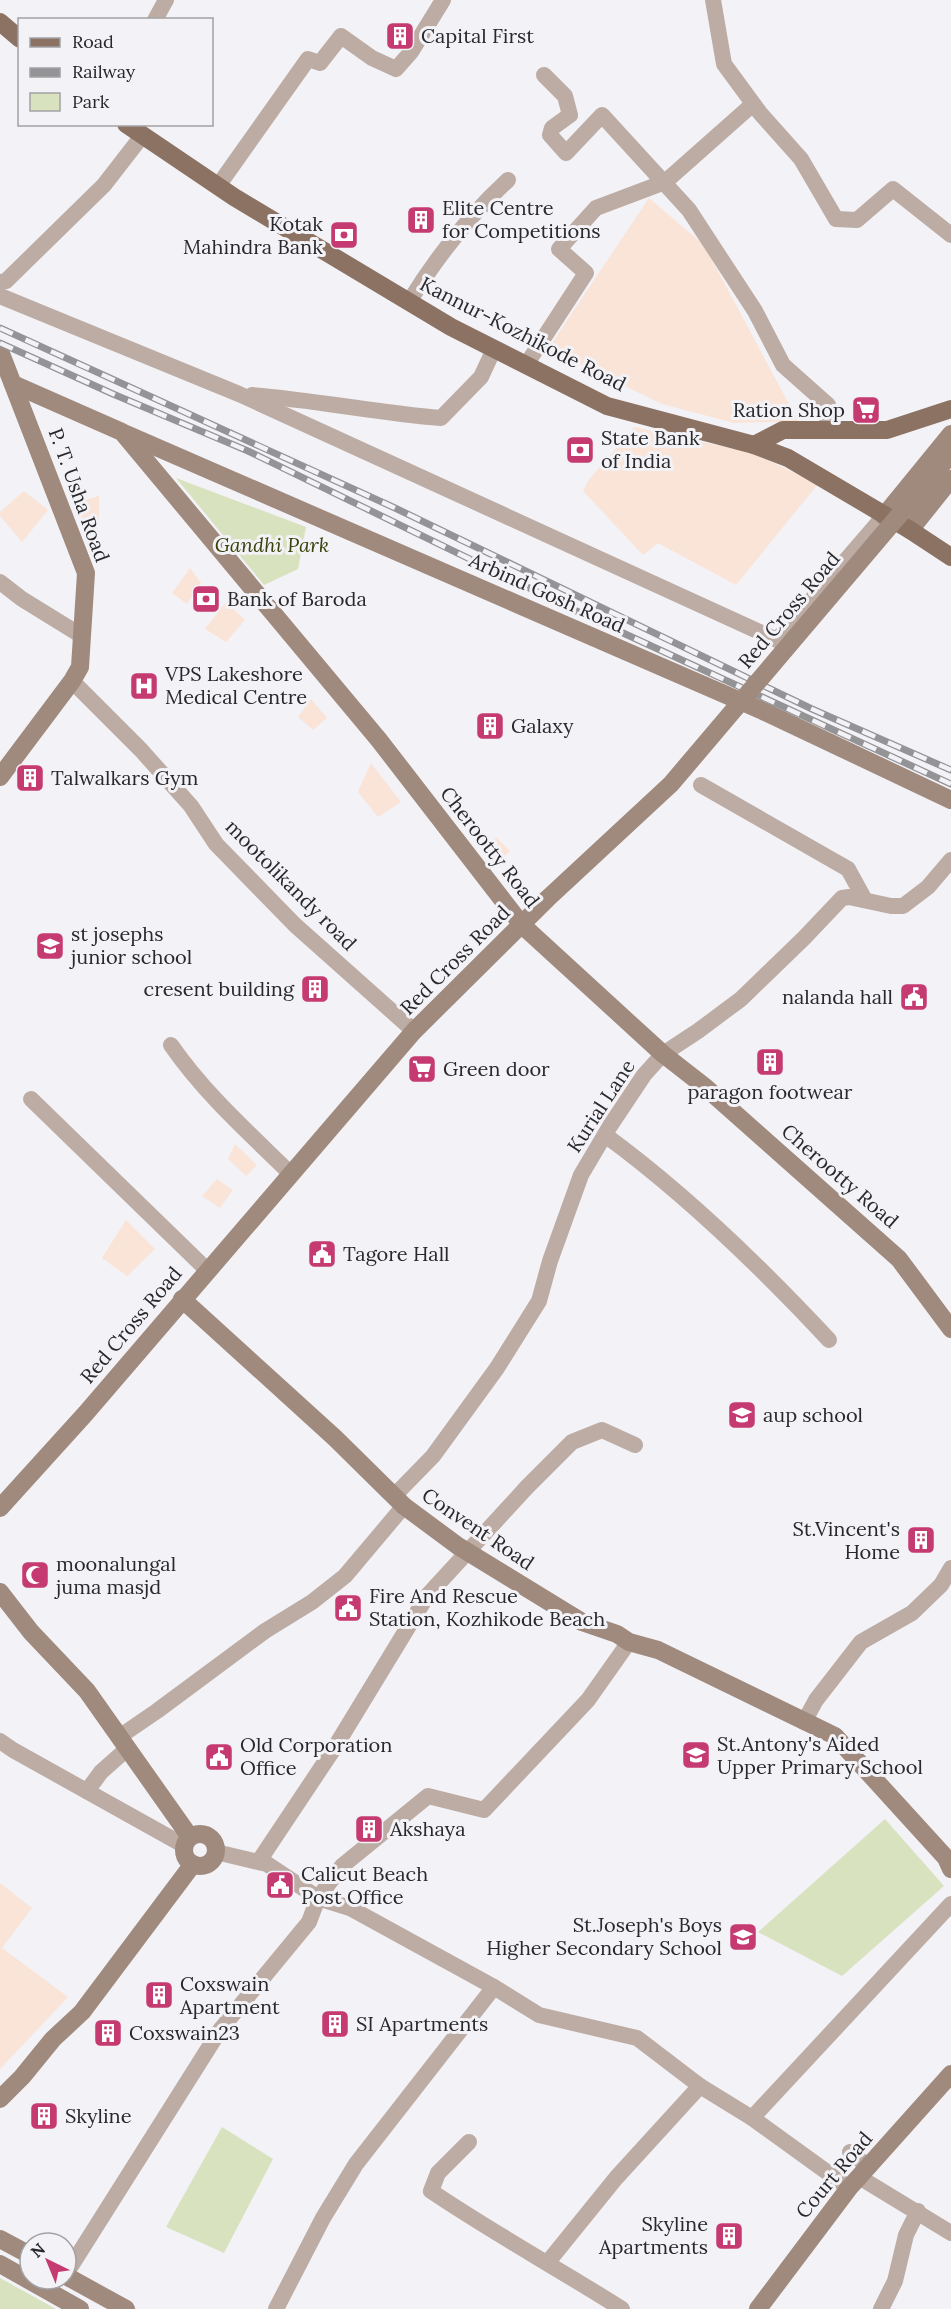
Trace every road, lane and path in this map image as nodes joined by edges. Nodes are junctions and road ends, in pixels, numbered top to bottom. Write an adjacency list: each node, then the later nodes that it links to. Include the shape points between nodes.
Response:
1 (166, 0): 4 (street)
2 (443, 0): 13 (street, via 396,69 341,36 320,63 308,59)
3 (713, 0): 8 (street, via 724,64)
4 (157, 18)
5 (0, 22): 6 (main road)
6 (18, 37)
7 (544, 75): 12 (street, via 565,96 570,116 552,128 550,135 566,153 602,115)
8 (753, 104): 12 (street); 14 (street, via 801,159 836,219 857,220 893,189)
9 (129, 126): 10 (main road, Kannur-Kozhikode Road)
10 (142, 136): 13 (main road, Kannur-Kozhikode Road); 15 (street, via 104,185)
11 (508, 180): 17 (street, via 485,201 426,274)
12 (664, 182): 20 (street, via 596,208 559,249 586,273); 24 (street, via 710,240 755,311 783,365 828,405)
13 (218, 186): 17 (main road, Kannur-Kozhikode Road)
14 (951, 235)
15 (0, 282)
16 (0, 296): 22 (street)
17 (409, 302): 18 (main road, Kannur-Kozhikode Road)
18 (494, 349): 20 (main road, Kannur-Kozhikode Road); 22 (street, via 481,377 441,418)
19 (0, 351): 21 (street, P. T. Usha Road)
20 (526, 365): 27 (main road, Kannur-Kozhikode Road, via 607,406)
21 (7, 381): 25 (street, Cherootty Road); 34 (street, P. T. Usha Road, via 86,573)
22 (239, 394): 30 (street, via 777,640)
23 (951, 409): 24 (main road, via 887,430)
24 (827, 429): 27 (main road, via 783,430)
25 (122, 432): 38 (street, Arbind Gosh Road, via 763,711); 41 (street, Cherootty Road, via 379,740)
26 (951, 434): 30 (street)
27 (754, 444): 30 (main road, Kannur-Kozhikode Road, via 788,458)
28 (951, 454): 41 (street, Red Cross Road, bridge, via 671,784)
29 (951, 479): 31 (street)
30 (884, 516): 31 (main road, Kannur-Kozhikode Road)
31 (910, 530): 32 (main road, Kannur-Kozhikode Road)
32 (951, 557)
33 (0, 582): 34 (street)
34 (82, 636): 35 (street, P. T. Usha Road, via 80,667)
35 (72, 681): 36 (street, P. T. Usha Road); 42 (street, mootolikandy road, via 141,750 191,806 216,844 295,925)
36 (0, 777)
37 (700, 785): 40 (street, via 848,869)
38 (951, 800)
39 (951, 860): 40 (street, Kurial Lane, via 903,906)
40 (864, 900): 44 (street, Kurial Lane, via 842,898 741,999)
41 (522, 925): 42 (street, Red Cross Road); 44 (street, Cherootty Road)
42 (414, 1031): 47 (street, Red Cross Road)
43 (171, 1045): 47 (street, via 200,1082)
44 (663, 1054): 46 (street, Kurial Lane, via 644,1075); 50 (street, Cherootty Road, via 899,1259)
45 (31, 1099): 48 (street)
46 (605, 1135): 51 (street, via 658,1174 784,1292); 54 (street, Kurial Lane, via 581,1175 539,1301 497,1368)
47 (291, 1174): 48 (street, Red Cross Road)
48 (207, 1270): 49 (street, Red Cross Road)
49 (182, 1299): 53 (street, Red Cross Road, via 86,1413); 54 (street, Convent Road)
50 (951, 1329)
51 (829, 1340)
52 (635, 1445): 56 (street, via 602,1430 572,1443)
53 (6, 1494): 55 (street, Red Cross Road)
54 (399, 1501): 56 (street, Convent Road); 63 (street, Kurial Lane, via 345,1576 157,1711)
55 (0, 1508)
56 (467, 1552): 60 (street, Convent Road, via 582,1622); 67 (street, via 427,1596 335,1748)
57 (951, 1568): 58 (street)
58 (946, 1591): 61 (street, via 861,1642)
59 (0, 1592): 63 (street, via 31,1632 87,1691)
60 (629, 1642): 61 (street, Convent Road, via 658,1650); 70 (street, via 588,1700 484,1810 428,1796 342,1866)
61 (804, 1722): 69 (street, Convent Road, via 836,1736 946,1858)
62 (0, 1741): 64 (street)
63 (124, 1742): 64 (street, Kurial Lane); 65 (street)
64 (87, 1791): 65 (street)
65 (187, 1841): 66 (street, via 196,1834 207,1836); 68 (street, via 184,1852)
66 (216, 1852): 67 (street); 68 (street, via 210,1862)
67 (259, 1861): 70 (street)
68 (194, 1864): 75 (street, via 82,2012)
69 (951, 1869)
70 (318, 1898): 72 (street, via 350,1908); 84 (street, via 309,1922 220,2030)
71 (951, 1904): 76 (street)
72 (494, 1987): 74 (street, via 538,2015 637,2038); 91 (street, via 356,2164)
73 (951, 2074): 79 (street, Court Road)
74 (700, 2086): 76 (street); 85 (street, via 616,2178)
75 (0, 2099)
76 (752, 2118): 79 (street)
77 (469, 2142): 85 (street, via 438,2173 431,2191)
78 (850, 2152): 79 (street)
79 (859, 2177): 80 (street); 88 (street, Court Road)
80 (918, 2211): 81 (street); 93 (street, via 906,2235 895,2281)
81 (951, 2233)
82 (0, 2239): 83 (street)
83 (18, 2249)
84 (78, 2256)
85 (548, 2262): 92 (street)
86 (0, 2264): 89 (street)
87 (78, 2282): 90 (street)
88 (762, 2308)
89 (80, 2309)
90 (126, 2309)
91 (276, 2309)
92 (622, 2309)
93 (881, 2309)

